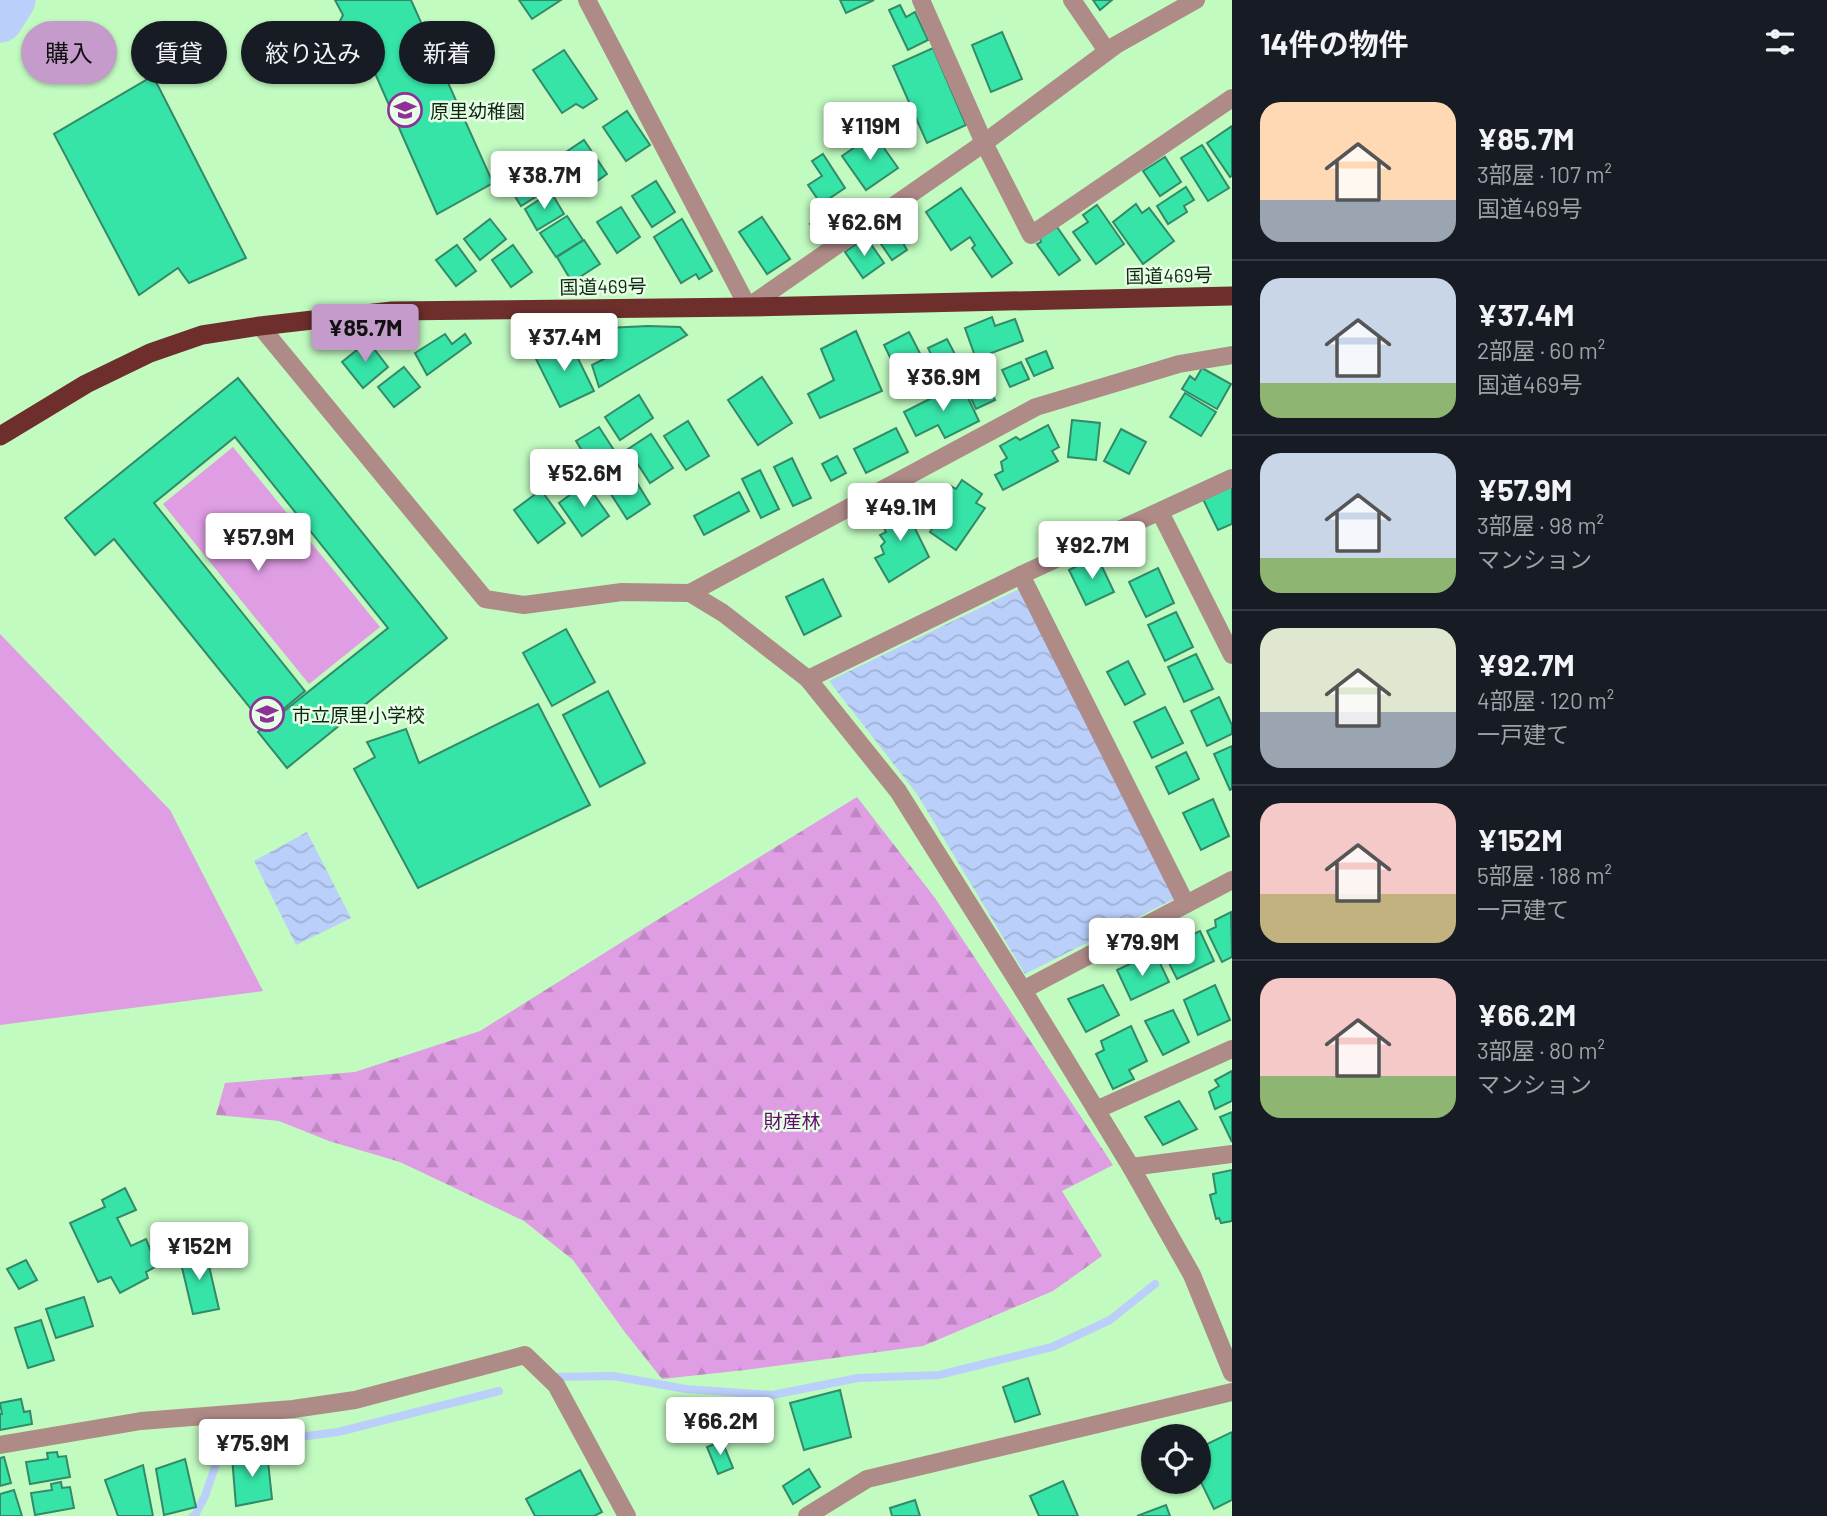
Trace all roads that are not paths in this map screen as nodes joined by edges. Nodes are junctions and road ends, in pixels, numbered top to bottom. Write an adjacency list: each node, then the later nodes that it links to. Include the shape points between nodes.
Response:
1 (587, 0): 9 (street)
2 (921, 0): 7 (street)
3 (1072, 0): 5 (street)
4 (1196, 0): 5 (street)
5 (1107, 51): 7 (street)
6 (1232, 98): 7 (street, via 1031,235)
7 (984, 143): 9 (street)
8 (1232, 296): 9 (highway, 国道469号)
9 (748, 307): 10 (highway, 国道469号, via 392,311)
10 (260, 326): 12 (highway, 国道469号, via 202,335 149,353 86,384); 16 (street, via 485,599 524,605 622,592)
11 (1232, 355): 16 (street, via 1179,364 1036,407)
12 (0, 436)
13 (1232, 478): 14 (street)
14 (1160, 512): 15 (street); 17 (street)
15 (1021, 575): 18 (street); 20 (street)
16 (690, 593): 18 (street, via 723,612)
17 (1232, 655)
18 (808, 679): 21 (street, via 898,791)
19 (1232, 880): 20 (street)
20 (1186, 904): 21 (street)
21 (1023, 990): 23 (street)
22 (1232, 1049): 23 (street)
23 (1096, 1110): 25 (street)
24 (1232, 1154): 25 (street)
25 (1131, 1167): 26 (street, via 1192,1275)
26 (1232, 1373)
27 (1232, 1392): 30 (street, via 867,1479)
28 (0, 1445): 29 (street, via 141,1422 355,1400 525,1355 556,1385)
29 (627, 1516)
30 (807, 1516)

